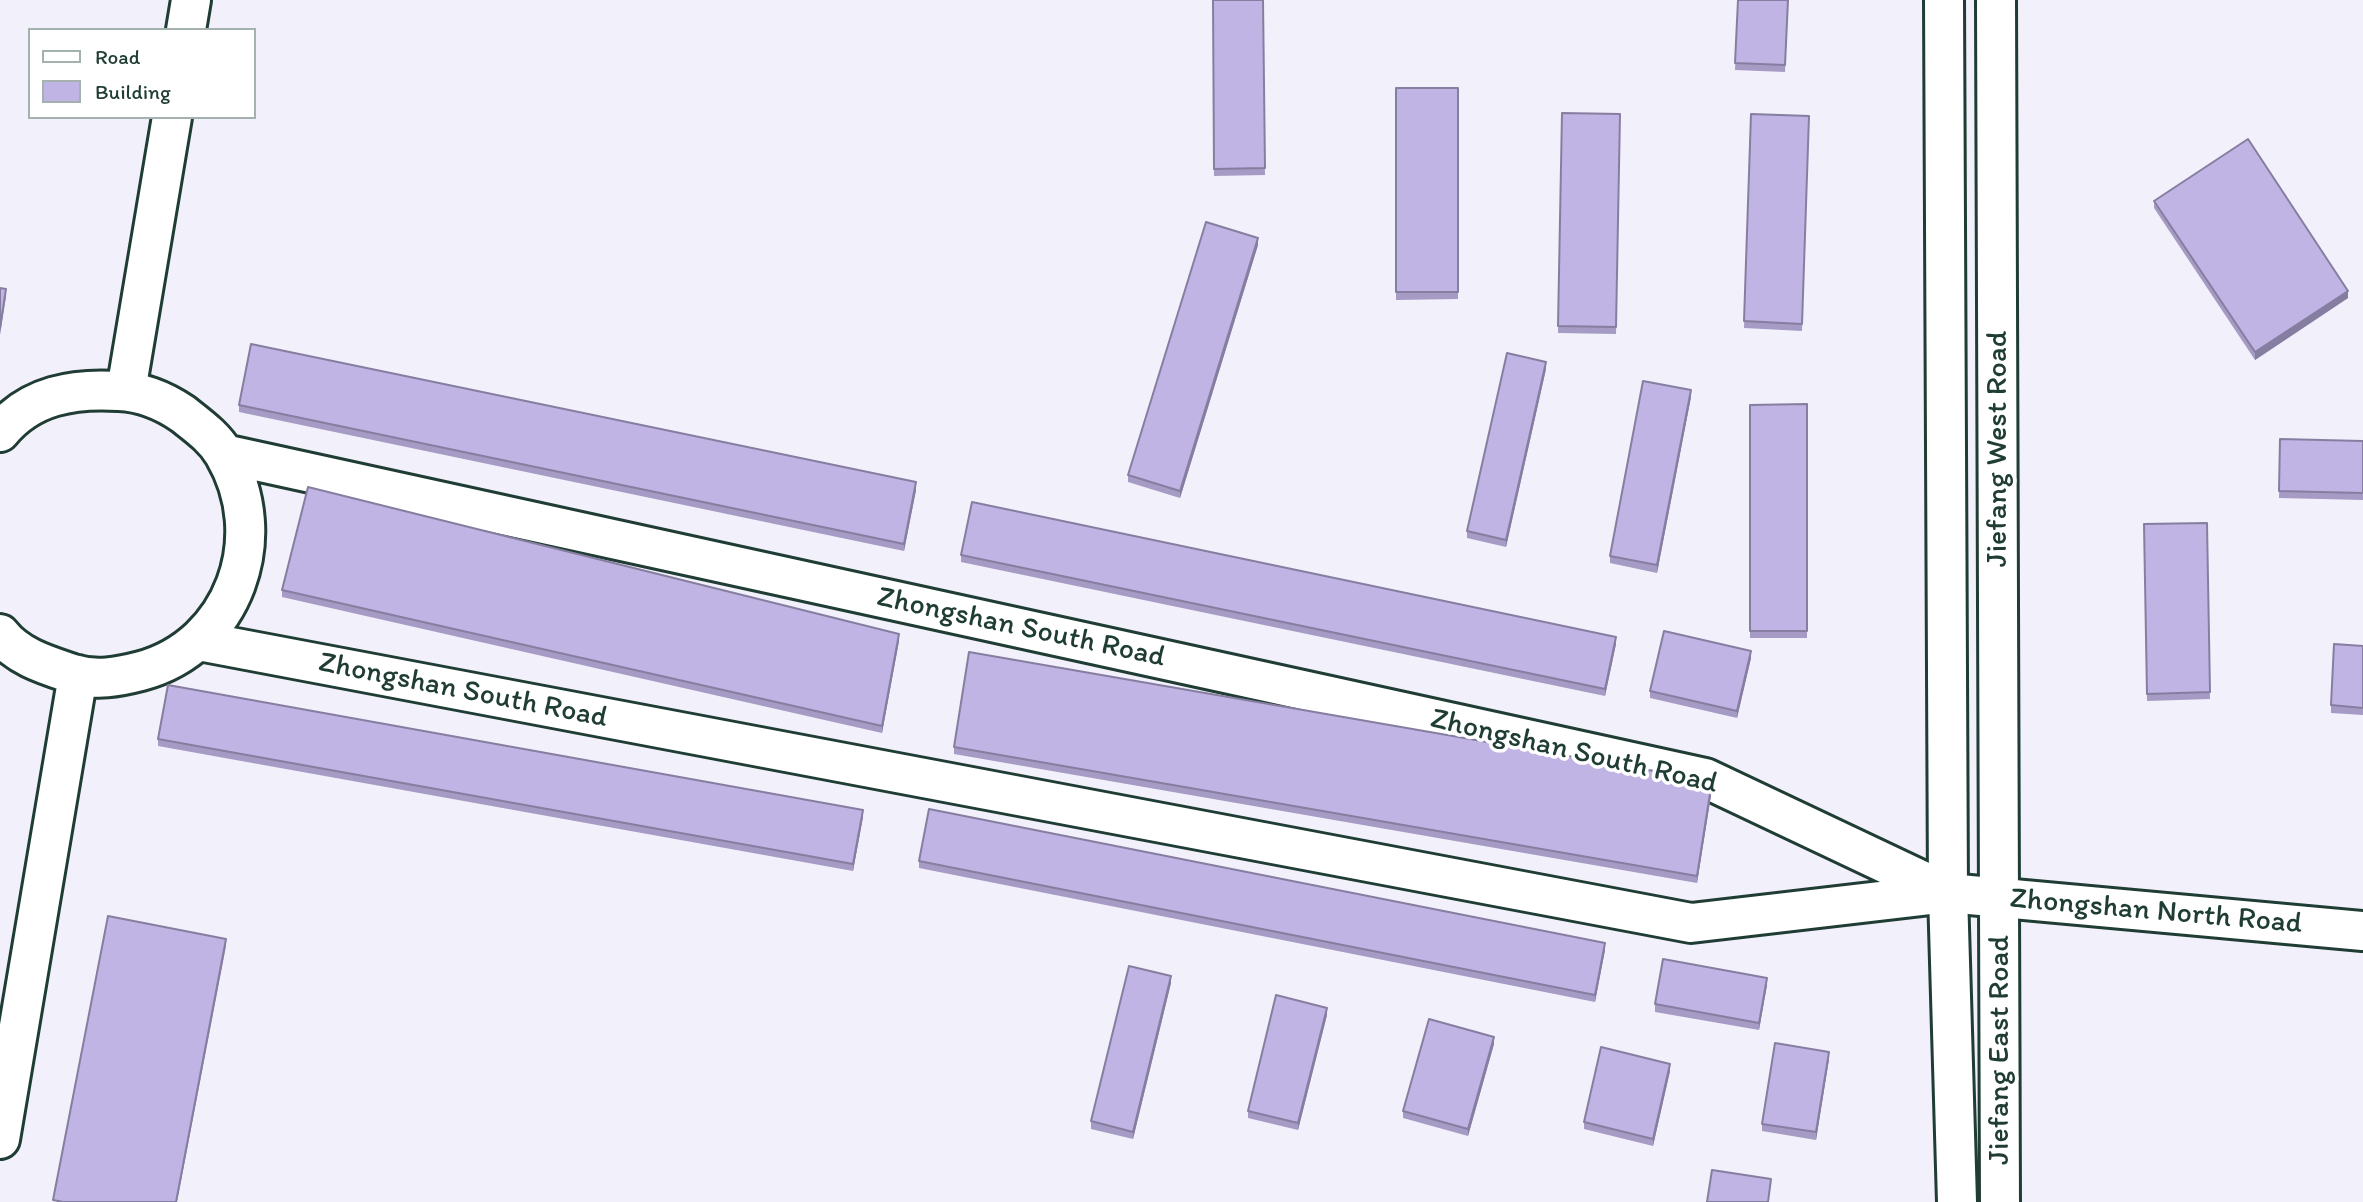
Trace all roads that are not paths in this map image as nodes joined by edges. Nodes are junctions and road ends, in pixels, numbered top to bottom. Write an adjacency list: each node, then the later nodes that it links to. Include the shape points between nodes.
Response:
1 (191, 0): 4 (street)
2 (1944, 0): 12 (street)
3 (1996, 0): 13 (street, Jiefang West Road)
4 (186, 28)
5 (172, 119): 6 (street)
6 (125, 391): 7 (street, via 82,389 55,395); 8 (street, via 163,401 205,430)
7 (4, 423)
8 (224, 454): 10 (street, via 244,501 243,571 230,602); 12 (street, Zhongshan South Road, via 1705,778)
9 (0, 634): 11 (street, via 36,662)
10 (199, 642): 11 (street, via 164,665 116,678); 12 (street, Zhongshan South Road, via 1691,923)
11 (78, 675): 15 (street)
12 (1948, 892): 13 (street, Zhongshan North Road); 16 (street)
13 (2001, 898): 14 (street, Zhongshan North Road); 17 (street, Jiefang East Road)
14 (2363, 931)
15 (0, 1139)
16 (1956, 1202)
17 (2000, 1202)

